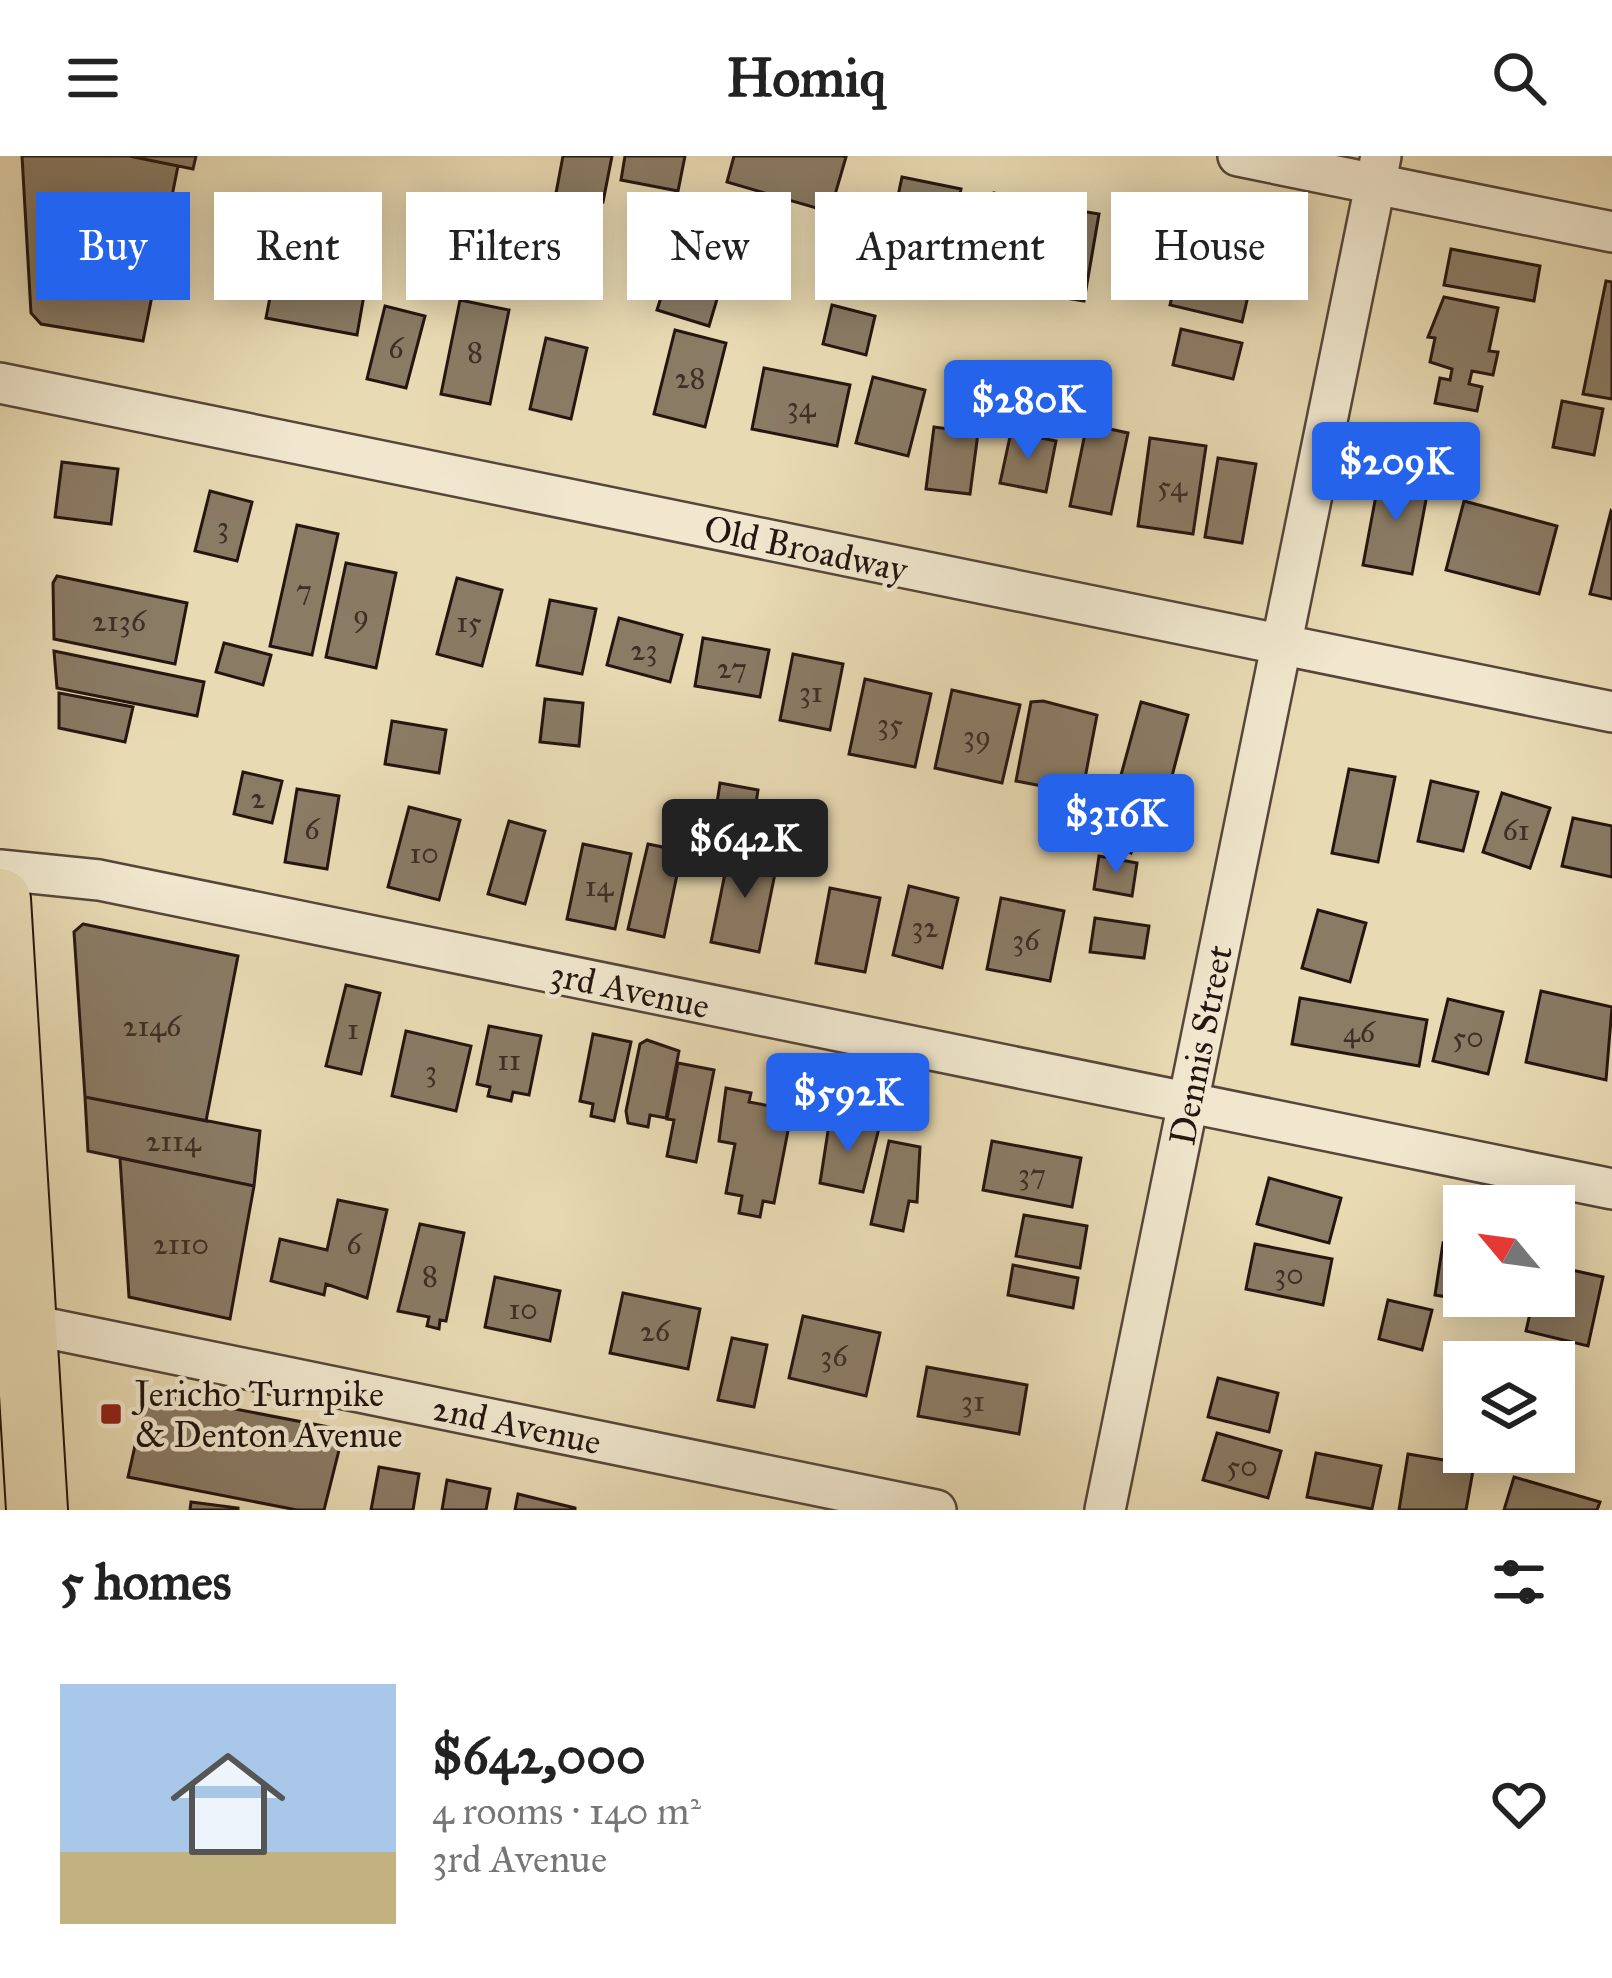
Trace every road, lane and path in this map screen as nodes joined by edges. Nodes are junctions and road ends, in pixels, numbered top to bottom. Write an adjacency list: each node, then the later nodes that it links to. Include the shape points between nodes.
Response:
1 (1238, 156): 2 (street)
2 (1378, 170): 3 (street); 5 (street, Dennis Street)
3 (1612, 232)
4 (0, 383): 5 (street, Old Broadway)
5 (1281, 645): 6 (street, Old Broadway); 9 (street, Dennis Street)
6 (1612, 712)
7 (0, 870): 9 (street, 3rd Avenue, via 99,880)
8 (0, 899): 11 (main road)
9 (1188, 1103): 10 (street, 3rd Avenue); 14 (street, Dennis Street)
10 (1612, 1189)
11 (27, 1324): 12 (main road); 13 (street, 2nd Avenue)
12 (37, 1510)
13 (936, 1510)
14 (1105, 1510)

